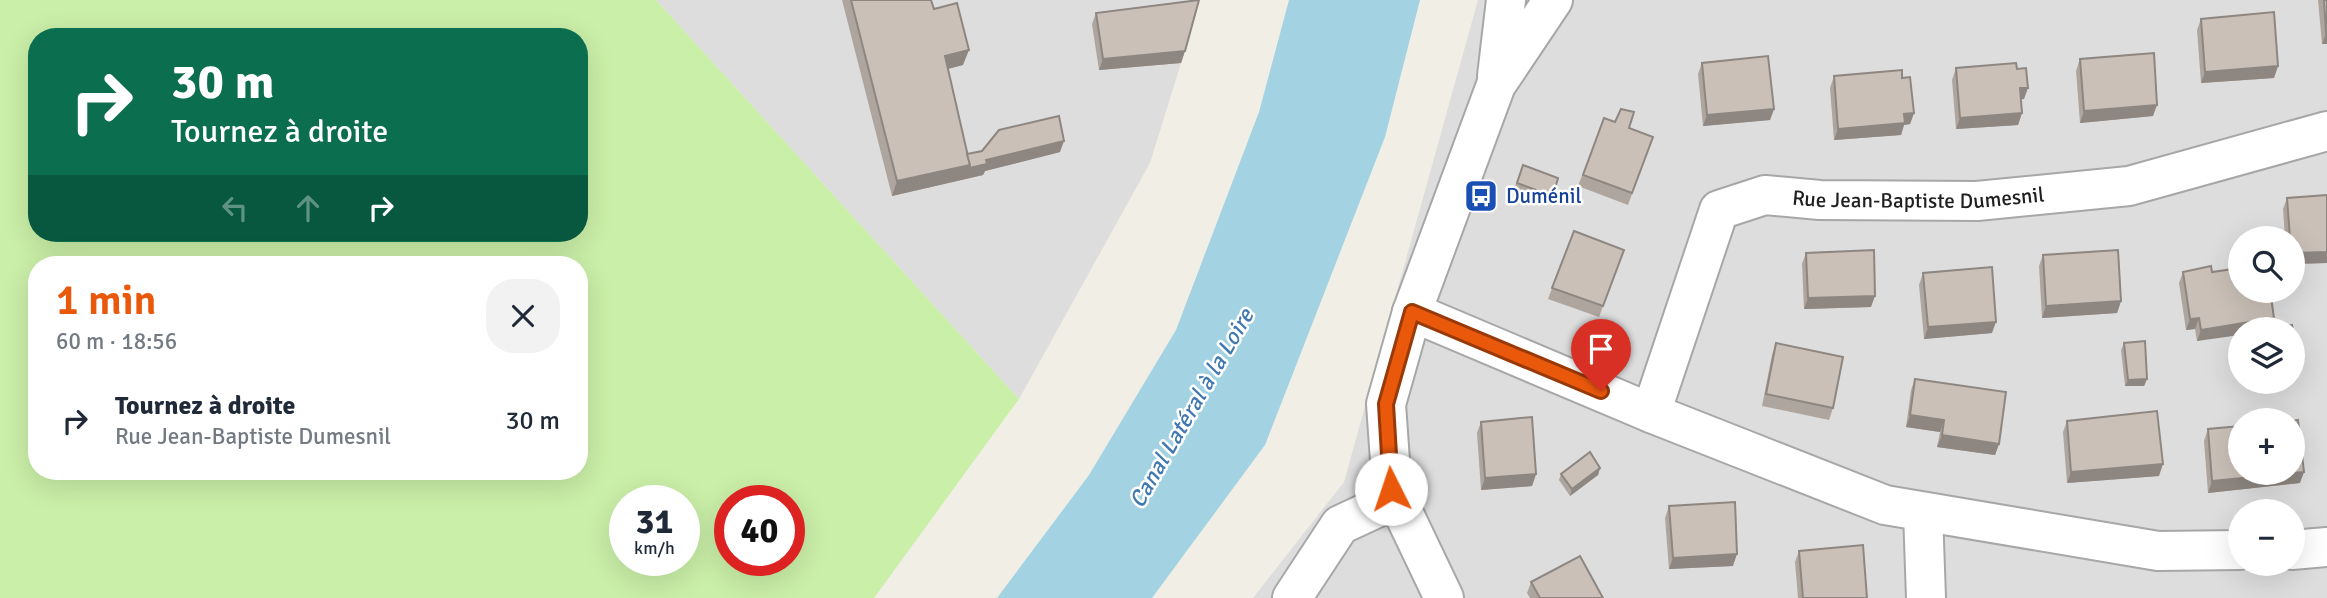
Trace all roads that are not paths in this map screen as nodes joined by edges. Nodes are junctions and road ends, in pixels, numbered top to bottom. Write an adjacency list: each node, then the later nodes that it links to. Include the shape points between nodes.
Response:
1 (1506, 0): 3 (street)
2 (1552, 0): 3 (street)
3 (1496, 86): 5 (street)
4 (2327, 131): 6 (street, Rue Jean-Baptiste Dumesnil, via 2129,186 1977,201 1820,200 1765,194 1719,210)
5 (1412, 312): 6 (street); 7 (street, via 1386,404 1391,489)
6 (1651, 413): 8 (street, via 1885,505)
7 (1396, 499): 12 (street, via 1340,525); 13 (street)
8 (1923, 512): 11 (street, via 2158,551); 14 (street)
9 (2327, 548): 10 (street)
10 (2305, 549)
11 (2228, 550)
12 (1292, 598)
13 (1444, 598)
14 (1926, 598)

